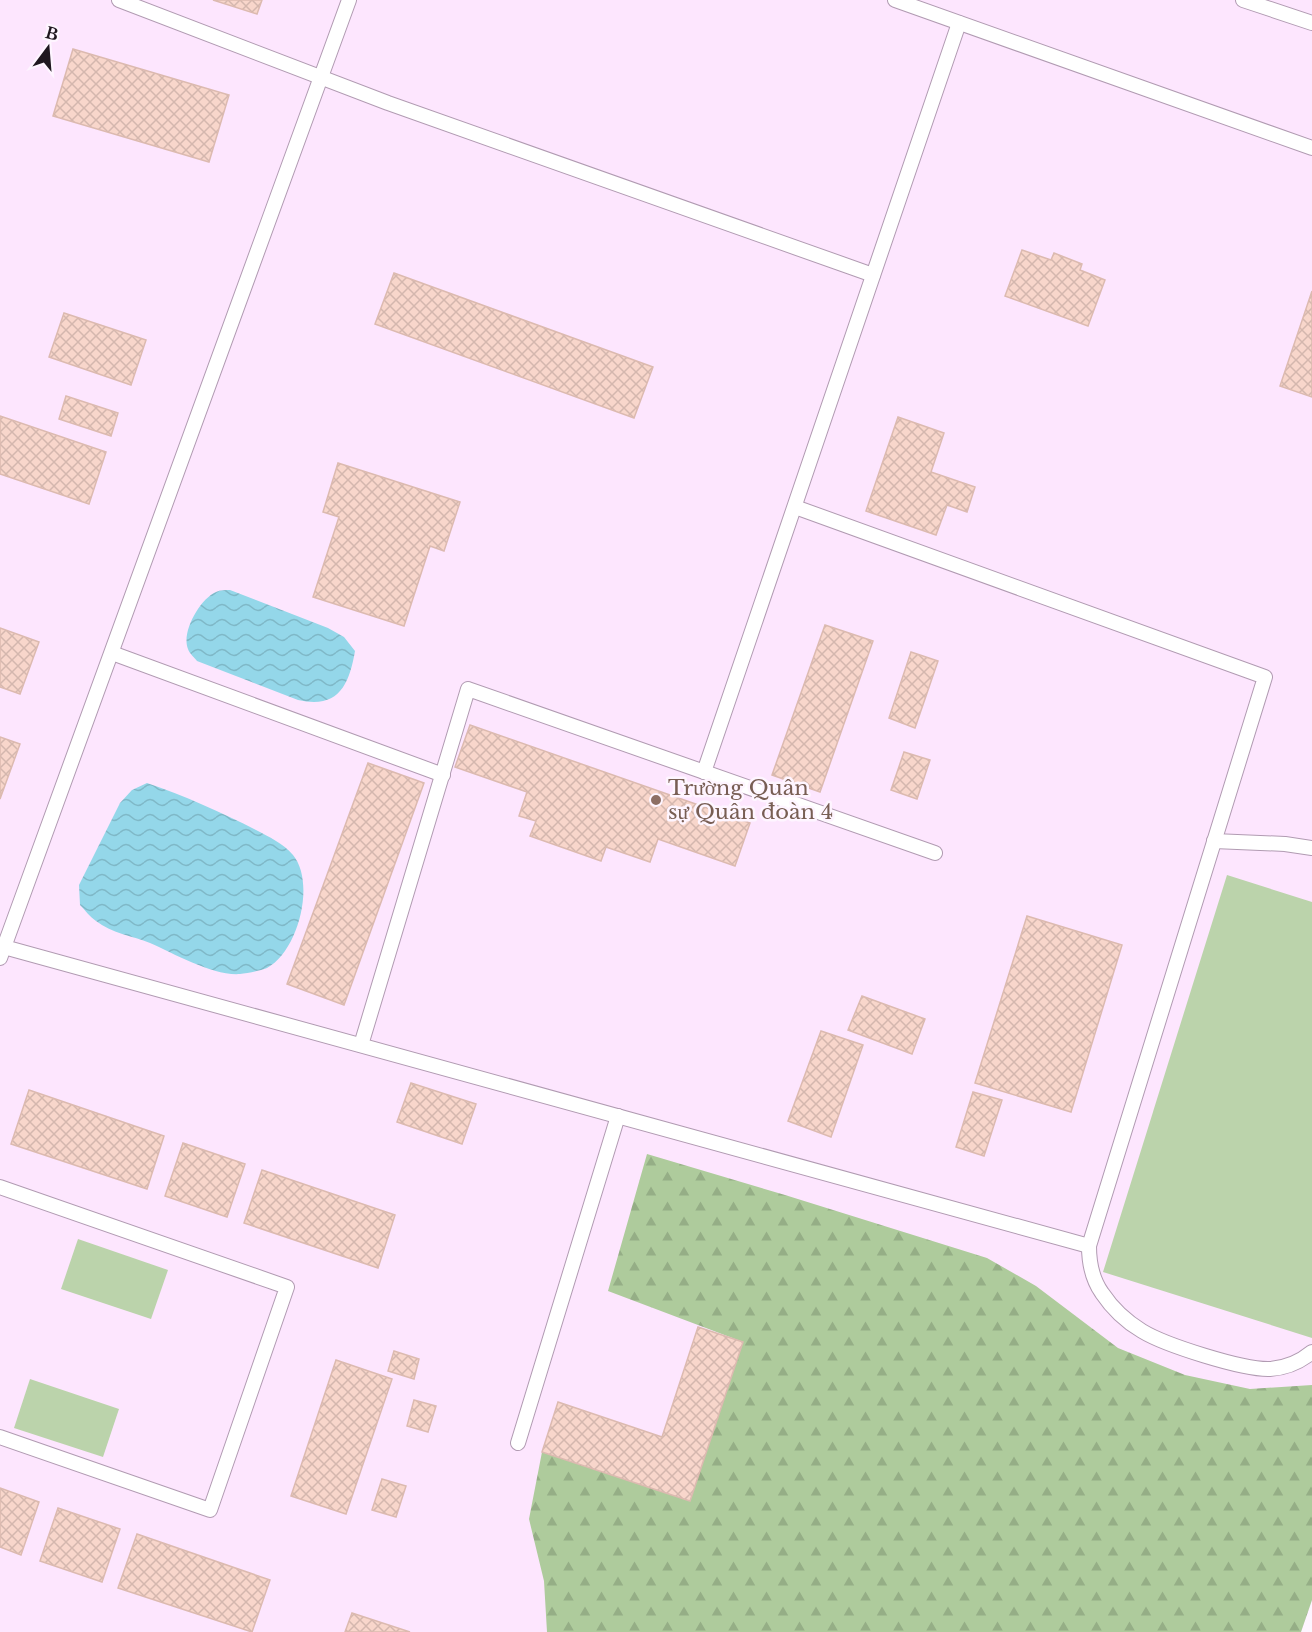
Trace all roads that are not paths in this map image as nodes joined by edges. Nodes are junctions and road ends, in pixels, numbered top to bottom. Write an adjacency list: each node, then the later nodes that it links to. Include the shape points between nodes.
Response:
1 (119, 0): 8 (lane)
2 (349, 0): 8 (lane)
3 (895, 0): 5 (lane)
4 (1243, 0): 7 (lane)
5 (932, 6): 6 (lane)
6 (959, 23): 9 (lane); 10 (lane)
7 (1312, 23)
8 (321, 77): 10 (lane); 12 (lane)
9 (1312, 148)
10 (873, 275): 11 (lane)
11 (795, 507): 13 (lane); 15 (lane, via 1265,677)
12 (112, 653): 14 (lane); 18 (lane)
13 (704, 772): 14 (lane, via 468,689); 17 (lane)
14 (443, 775): 19 (lane)
15 (1214, 842): 16 (lane); 22 (lane)
16 (1312, 848)
17 (935, 853)
18 (2, 953): 19 (lane)
19 (361, 1046): 20 (lane)
20 (618, 1116): 22 (lane); 25 (lane)
21 (0, 1187): 24 (lane, via 287,1287 210,1510)
22 (1089, 1246): 23 (lane, via 1091,1271 1101,1292 1124,1317 1159,1340 1214,1358 1267,1369 1282,1368)
23 (1312, 1353)
24 (0, 1437)
25 (518, 1443)

